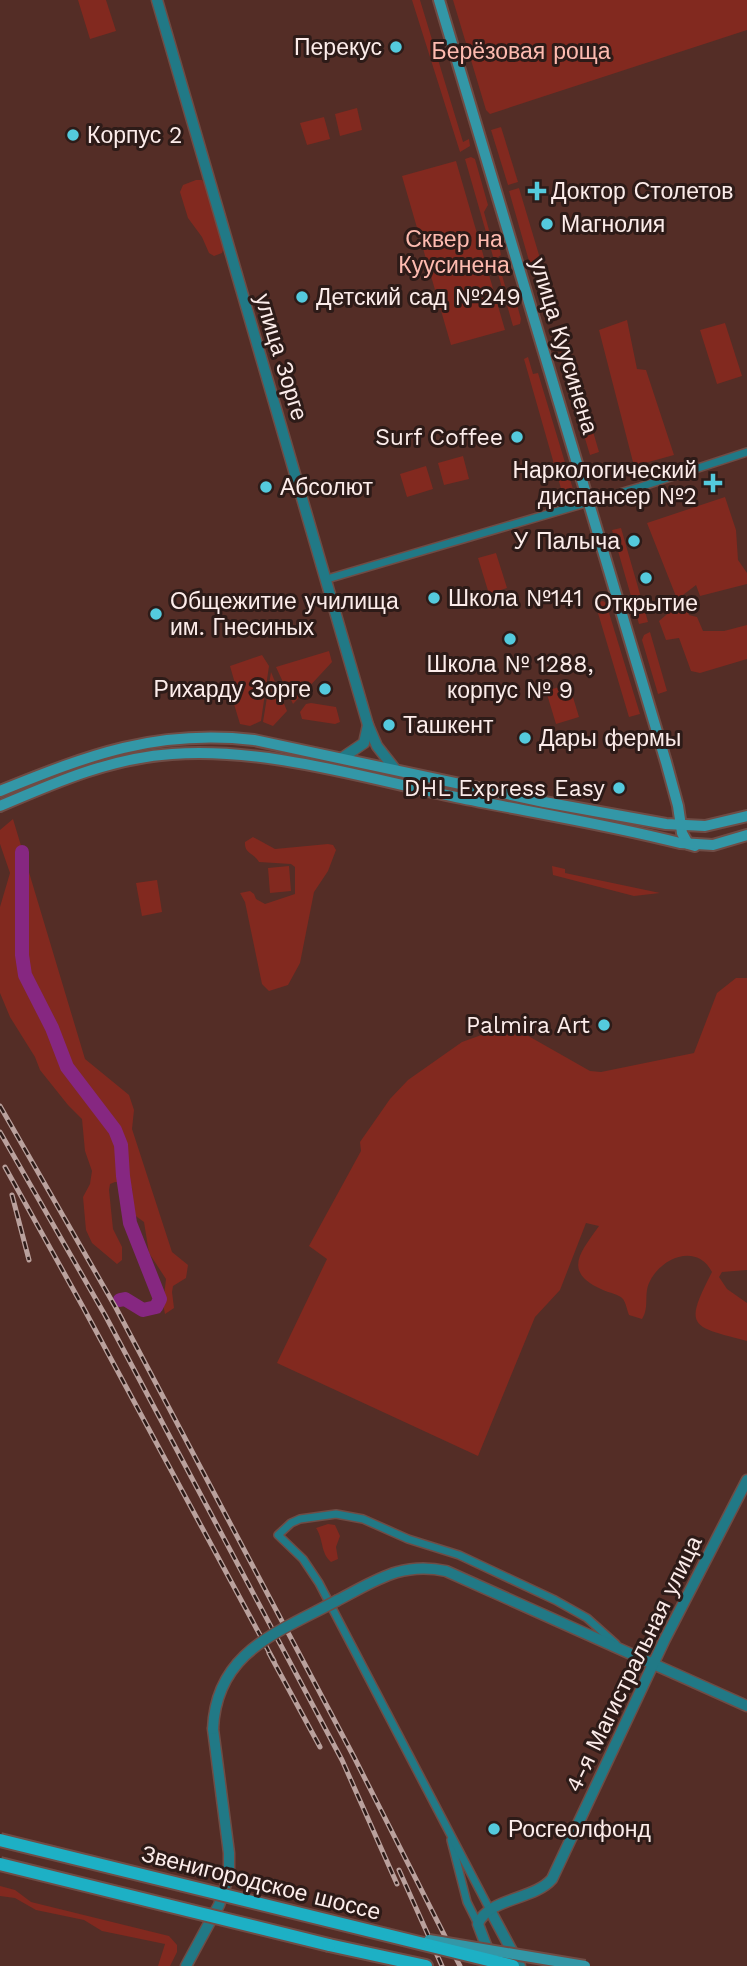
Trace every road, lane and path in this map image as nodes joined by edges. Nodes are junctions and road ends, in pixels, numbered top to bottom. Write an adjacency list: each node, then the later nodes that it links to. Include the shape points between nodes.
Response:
1 (158, 0): 5 (street, улица Зорге)
2 (439, 0): 4 (main road, улица Куусинена)
3 (747, 452): 4 (street)
4 (589, 502): 5 (street); 12 (main road, улица Куусинена, via 675,795)
5 (327, 579): 6 (street, улица Зорге)
6 (368, 725): 7 (street, via 364,743); 8 (street, улица Зорге)
7 (342, 758): 8 (main road); 9 (main road, via 238,738 168,739 105,751)
8 (395, 769): 12 (main road)
9 (0, 791)
10 (0, 806): 14 (main road, via 109,764 223,752 293,762)
11 (747, 816): 12 (main road, via 714,825)
12 (680, 826): 14 (main road, via 672,838); 15 (main road, via 686,842)
13 (747, 835): 15 (main road)
14 (655, 838): 15 (main road)
15 (695, 846)
16 (747, 1480): 18 (street, 4-я Магистральная улица)
17 (624, 1651): 18 (street); 20 (street, via 587,1618 531,1588 363,1519 336,1514 296,1520 278,1535 310,1569); 27 (street, bridge, via 434,1568 398,1571 256,1645 237,1661 219,1691 213,1730 229,1875 219,1905)
18 (653, 1665): 19 (street); 23 (street, 4-я Магистральная улица, via 552,1879)
19 (747, 1706)
20 (449, 1829): 23 (street); 25 (street, via 467,1902)
21 (0, 1840): 24 (main road, Звенигородское шоссе, bridge)
22 (0, 1864): 26 (main road, Звенигородское шоссе, bridge)
23 (491, 1910): 25 (street); 32 (street)
24 (333, 1923): 31 (main road, Звенигородское шоссе, bridge); 33 (main road, bridge)
25 (478, 1924): 30 (street)
26 (329, 1945): 28 (main road); 29 (main road, Звенигородское шоссе)
27 (186, 1966)
28 (396, 1966)
29 (426, 1966)
30 (496, 1966)
31 (513, 1966)
32 (520, 1966)
33 (585, 1966)

